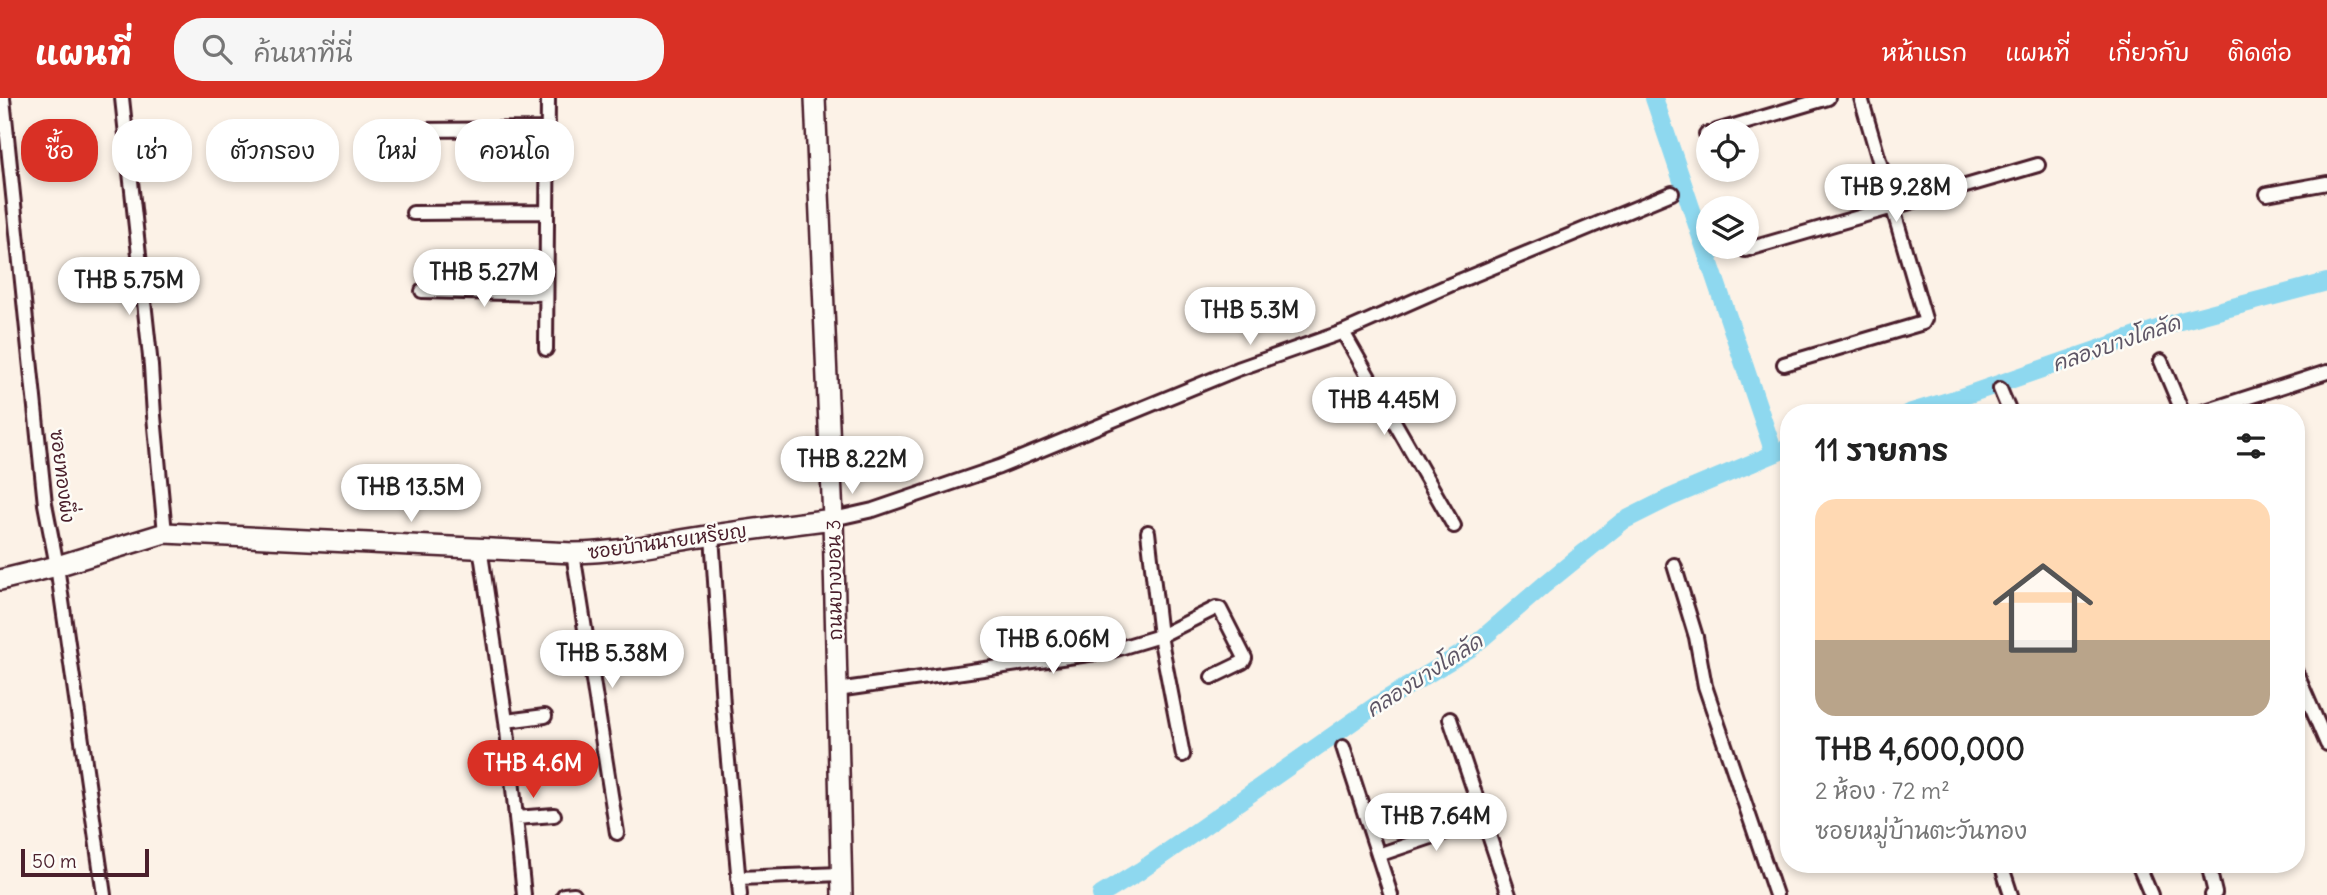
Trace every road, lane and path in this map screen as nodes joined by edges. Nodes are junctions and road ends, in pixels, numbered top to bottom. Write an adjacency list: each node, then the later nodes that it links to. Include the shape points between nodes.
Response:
1 (3, 98): 37 (street, ซอยทองผึ่ง, via 44,491)
2 (122, 98): 32 (street)
3 (548, 98): 7 (street)
4 (815, 98): 29 (street, ถนนบางบอน 3)
5 (1828, 98): 8 (street)
6 (1861, 98): 14 (street)
7 (547, 119)
8 (1757, 119)
9 (2038, 165): 14 (street)
10 (546, 182): 15 (street)
11 (2327, 183): 13 (street)
12 (1672, 193): 20 (street)
13 (2267, 194)
14 (1893, 207): 17 (street); 23 (street, via 1925,315 1923,323)
15 (546, 212): 16 (street); 19 (street)
16 (413, 213)
17 (1759, 246)
18 (422, 291): 19 (street)
19 (546, 293): 21 (street)
20 (1343, 332): 29 (street, via 1238,369 999,467); 30 (street)
21 (546, 349)
22 (2161, 362): 27 (street)
23 (1784, 364)
24 (2327, 372): 28 (street)
25 (2000, 389): 26 (street)
26 (2006, 404)
27 (2179, 404)
28 (2227, 404)
29 (833, 519): 33 (street, ซอยบ้านนายเหรียญ); 41 (street, ถนนบางบอน 3)
30 (1454, 526)
31 (1149, 532): 39 (street)
32 (166, 533): 34 (street, ซอยบ้านนายเหรียญ); 37 (street, ซอยบ้านนายเหรียญ)
33 (712, 535): 35 (street, ซอยบ้านนายเหรียญ); 58 (street)
34 (480, 548): 35 (street, ซอยบ้านนายเหรียญ); 45 (street)
35 (573, 553): 52 (street)
36 (1674, 565): 66 (street, via 1705,686)
37 (57, 566): 38 (street, ซอยบ้านนายเหรียญ); 60 (street, ซอยทองผึ่ง)
38 (0, 580)
39 (1160, 636): 40 (street, via 1220,609 1245,660); 41 (street, via 1110,651); 48 (street)
40 (1212, 677)
41 (836, 690): 57 (street, ถนนบางบอน 3)
42 (2305, 694): 46 (street)
43 (545, 716): 45 (street)
44 (1450, 719): 51 (street)
45 (506, 721): 50 (street)
46 (2327, 744)
47 (1343, 747): 53 (street)
48 (1182, 755)
49 (554, 815): 50 (street)
50 (516, 818): 61 (street)
51 (1484, 819): 53 (street); 65 (street)
52 (617, 833)
53 (1378, 855): 64 (street)
54 (2004, 873): 67 (street)
55 (2142, 873): 68 (street)
56 (2210, 873): 59 (street)
57 (841, 874): 58 (street); 63 (street, ถนนบางบอน 3)
58 (738, 878): 62 (street)
59 (2216, 894)
60 (104, 895)
61 (524, 895)
62 (740, 895)
63 (842, 895)
64 (1391, 895)
65 (1509, 895)
66 (1776, 895)
67 (2011, 895)
68 (2151, 895)

